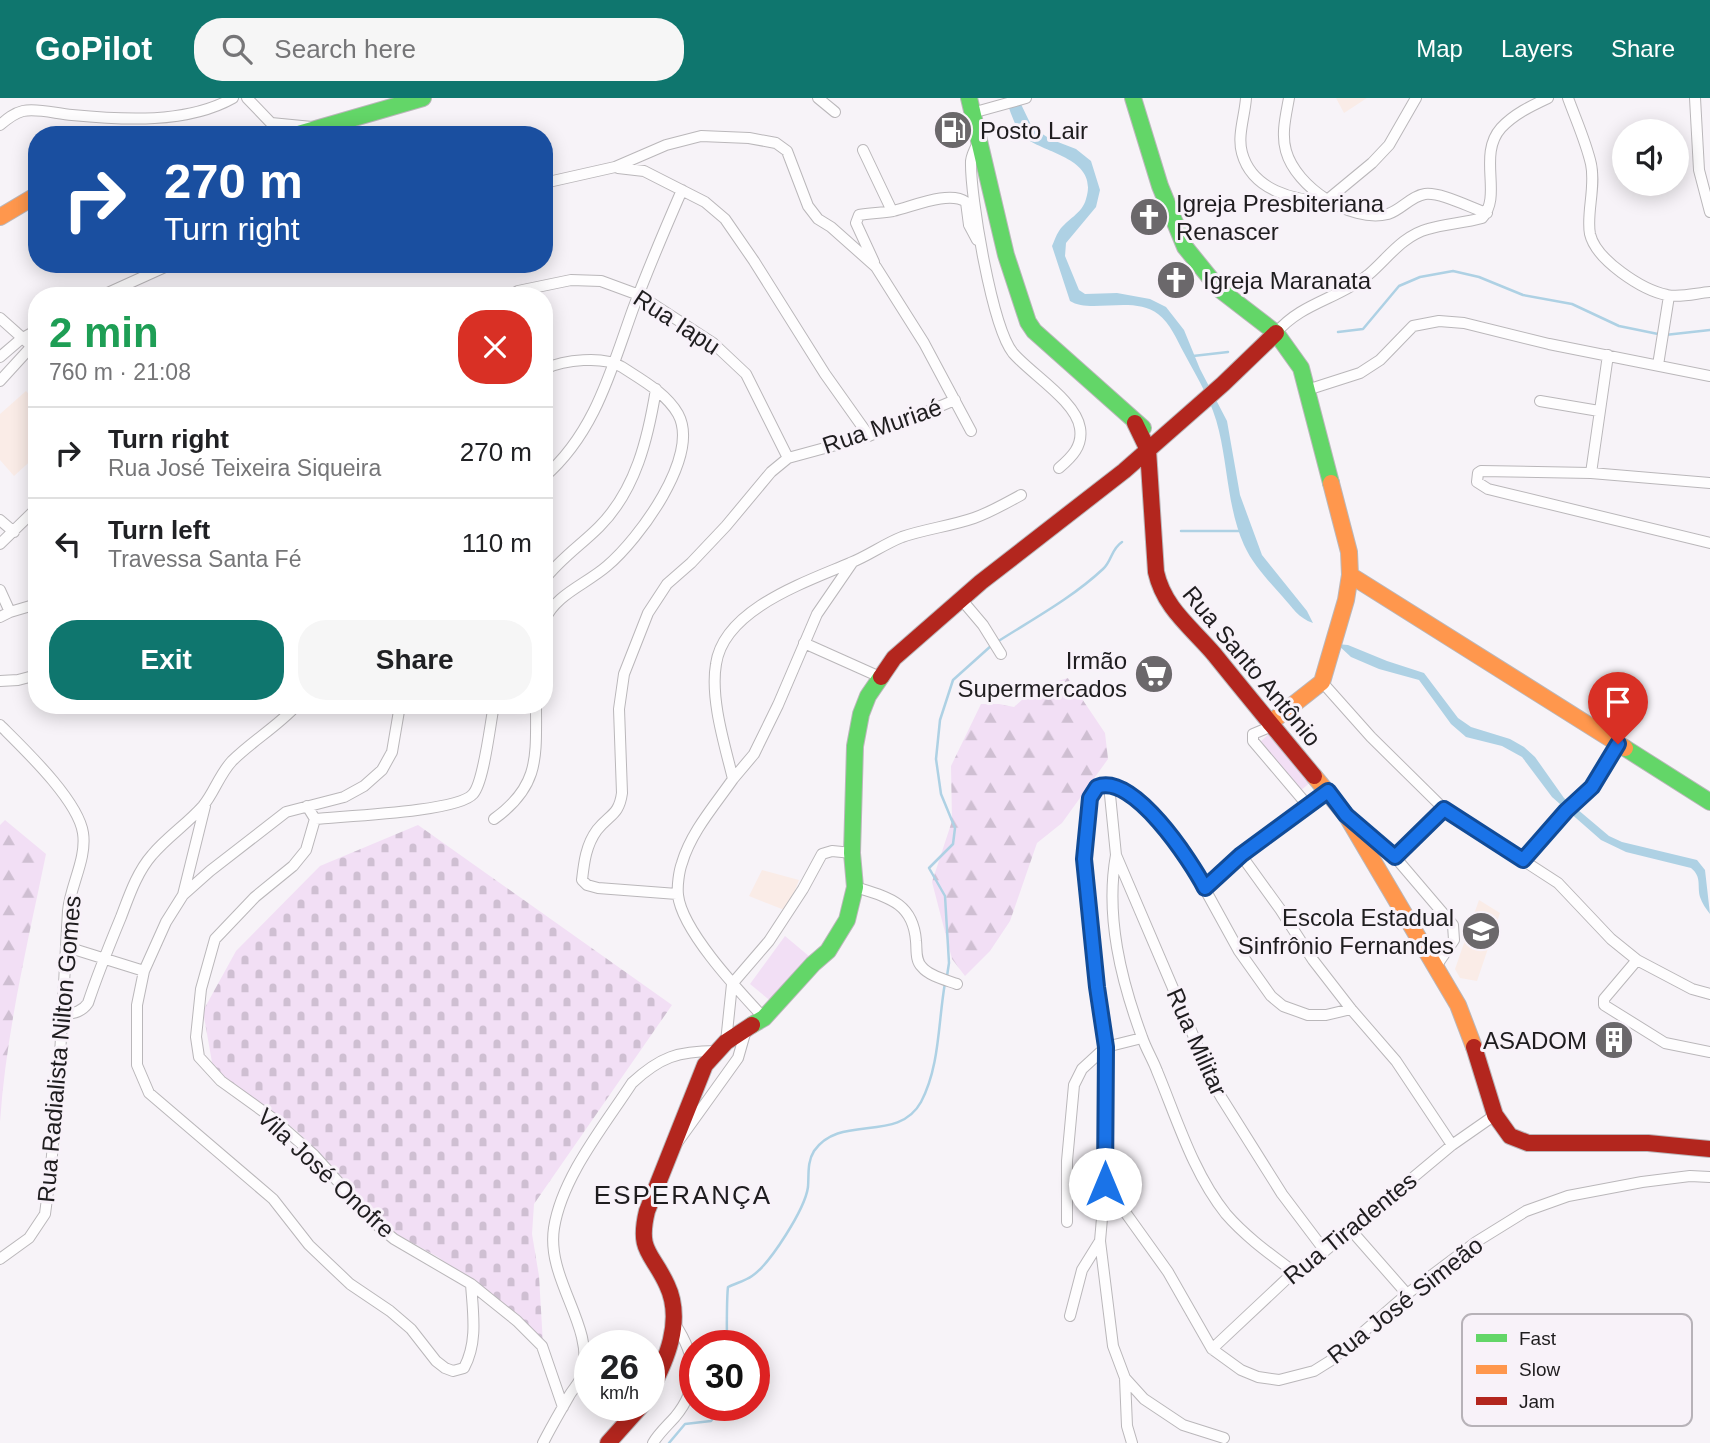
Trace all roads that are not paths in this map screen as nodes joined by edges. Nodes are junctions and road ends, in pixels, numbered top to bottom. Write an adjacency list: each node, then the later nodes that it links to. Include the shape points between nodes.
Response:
1 (233, 98): 15 (street, via 201,112 177,116 23,111)
2 (247, 98): 16 (street, via 271,123)
3 (423, 98): 17 (main road)
4 (1025, 98): 13 (street)
5 (1133, 98): 39 (main road, via 1160,186 1185,247 1219,289)
6 (1246, 98): 25 (street, via 1242,153 1258,179 1286,196)
7 (1289, 98): 25 (street, via 1286,153)
8 (1416, 98): 25 (street, via 1389,145)
9 (1548, 98): 28 (street, via 1519,112 1500,129 1492,144)
10 (1568, 98): 37 (street, via 1591,166 1594,246 1601,257 1636,282)
11 (1695, 98): 21 (street)
12 (825, 100): 14 (street)
13 (970, 105): 18 (main road)
14 (835, 112)
15 (0, 125)
16 (293, 126)
17 (335, 126)
18 (979, 141): 30 (street, via 971,161); 55 (main road, via 1006,255 1028,322)
19 (863, 150): 26 (street)
20 (615, 167): 22 (street, Rua Muriaé); 23 (street, via 644,171); 31 (street, Rua Muriaé, via 701,136 776,143 787,151 813,212)
21 (1705, 171): 27 (street)
22 (553, 181)
23 (682, 190): 36 (street); 57 (street, via 705,202 739,237)
24 (28, 200): 29 (main road)
25 (1326, 201): 28 (street, via 1374,215 1387,214 1425,194)
26 (892, 211): 30 (street, via 961,198); 31 (street, via 859,215 856,220)
27 (1710, 212)
28 (1487, 213): 39 (street, via 1470,222 1419,233 1346,290 1295,314)
29 (0, 217)
30 (983, 254): 61 (street, via 1004,340 1076,415 1080,444)
31 (876, 267): 52 (street, Rua Muriaé)
32 (150, 273): 33 (street)
33 (118, 287)
34 (534, 287): 36 (street, Rua Iapu, via 570,280 601,281)
35 (1710, 292): 37 (street)
36 (639, 295): 45 (street); 60 (street, Rua Iapu, via 713,343 746,374)
37 (1669, 296): 46 (street)
38 (0, 318): 40 (street)
39 (1274, 336): 51 (main road, via 1301,368); 58 (main road)
40 (28, 344)
41 (28, 347): 44 (street)
42 (28, 348): 49 (street)
43 (1608, 355): 46 (street); 51 (street, via 1464,323 1424,322 1404,333 1360,373); 54 (street)
44 (0, 357)
45 (614, 362): 47 (street, via 572,361); 50 (street); 62 (street, via 583,432)
46 (1658, 365): 48 (street)
47 (553, 366)
48 (1710, 376)
49 (0, 381)
50 (656, 388): 72 (street, via 646,443 633,477 597,529); 77 (street, via 678,414 684,431 682,449 665,490 625,548)
51 (1307, 390): 73 (main road, via 1346,541)
52 (955, 400): 56 (street); 57 (street, Rua Muriaé)
53 (1540, 401): 54 (street)
54 (1599, 411): 63 (street)
55 (1135, 423): 58 (main road); 59 (main road)
56 (971, 430)
57 (869, 436): 60 (street, Rua Muriaé)
58 (1160, 438): 59 (main road)
59 (1148, 450): 75 (main road); 89 (main road, Rua Santo Antônio, via 1160,590)
60 (788, 458): 110 (street, Rua Muriaé, via 667,584 648,613 622,685 620,805 590,842 582,880 597,888)
61 (1059, 468)
62 (553, 469)
63 (1591, 473): 64 (street); 69 (street, via 1485,471 1478,472 1476,480 1488,489)
64 (1710, 483)
65 (1021, 495): 71 (street, via 972,519 900,538)
66 (28, 517): 68 (street)
67 (0, 520): 68 (street)
68 (14, 532): 70 (street)
69 (1710, 543)
70 (0, 544)
71 (852, 563): 79 (street, via 817,614); 92 (street, via 757,607 721,645 716,696)
72 (553, 570)
73 (1350, 575): 84 (main road); 91 (main road)
74 (0, 590): 78 (street)
75 (961, 599): 80 (street); 82 (main road, via 908,645)
76 (28, 607): 78 (street)
77 (553, 607)
78 (5, 615)
79 (804, 643): 82 (street); 92 (street, via 754,754)
80 (999, 650)
81 (28, 676): 83 (street)
82 (880, 677): 103 (main road, via 861,714 855,746)
83 (0, 681)
84 (1322, 682): 89 (main road); 99 (street)
85 (289, 714): 96 (street, via 230,764)
86 (398, 714): 97 (street, via 392,752 382,770 344,797)
87 (492, 714): 102 (street, via 479,784 469,798 409,810)
88 (536, 714): 101 (street, via 536,746 528,783 514,804)
89 (1270, 723): 94 (main road, Rua Santo Antônio); 98 (street, via 1253,734 1253,741)
90 (0, 724): 112 (street, Rua Radialista Nilton Gomes, via 64,795 83,833 83,852 68,907)
91 (1618, 744): 95 (main road); 107 (street, via 1599,778)
92 (733, 779): 110 (street, via 694,835 681,863)
93 (1109, 785): 105 (street); 109 (street, via 1129,793 1149,811 1185,853); 126 (street, via 1097,787 1090,798 1084,859)
94 (1328, 791): 98 (street); 100 (main road, Rua Santo Antônio)
95 (1710, 802)
96 (206, 803): 111 (street); 113 (street, via 150,856)
97 (307, 806): 102 (street); 111 (street, via 286,813)
98 (1309, 807): 104 (street)
99 (1444, 809): 106 (street); 107 (street)
100 (1346, 815): 106 (street, Rua Santo Antônio); 115 (main road, Rua Santo Antônio)
101 (494, 818)
102 (315, 819): 140 (street, Vila José Onofre, via 306,850 293,866 215,939 201,989 195,1037 199,1057 221,1081 314,1155 376,1224)
103 (852, 853): 108 (main road); 118 (street, via 822,855 769,941)
104 (1241, 855): 109 (street); 120 (street)
105 (1116, 856): 124 (street, via 1111,884 1115,929 1122,975); 137 (street, Rua Militar, via 1205,1070 1282,1194)
106 (1395, 857): 115 (street, Rua Santo Antônio, via 1453,925 1454,940)
107 (1523, 860): 114 (street, via 1558,883)
108 (855, 887): 117 (street, via 890,898 911,917 917,958 927,972); 122 (main road, via 839,936)
109 (1205, 888): 120 (street, via 1239,951 1283,1006 1308,1015)
110 (677, 894): 118 (street, via 690,926)
111 (183, 895): 116 (street)
112 (67, 947): 113 (street); 121 (street, Rua Radialista Nilton Gomes)
113 (103, 958): 116 (street); 121 (street, via 84,1009)
114 (1637, 960): 119 (street); 127 (street, via 1604,999 1604,1005 1665,1042)
115 (1437, 965): 128 (main road, Rua Santo Antônio, via 1458,1005)
116 (144, 971): 140 (street, via 137,1005 137,1065 149,1093 273,1199 309,1245 350,1284 411,1329 436,1361 453,1371 464,1368 470,1356 474,1336)
117 (953, 983)
118 (733, 984): 122 (street); 125 (street)
119 (1710, 994)
120 (1351, 1009): 129 (street, via 1396,1061)
121 (63, 1015): 138 (street, Rua Radialista Nilton Gomes, via 45,1214 29,1238)
122 (764, 1018): 123 (main road)
123 (746, 1030): 125 (main road); 131 (street, via 738,1058)
124 (1142, 1038): 126 (street); 139 (street, via 1209,1190 1247,1236)
125 (721, 1046): 131 (main road, via 705,1065); 147 (street, via 684,1051 645,1071 632,1083 571,1178 553,1231 554,1261 583,1350 582,1374)
126 (1106, 1047): 133 (street); 134 (street, via 1082,1069 1074,1084)
127 (1710, 1052)
128 (1495, 1115): 129 (street, Rua Tiradentes); 130 (main road, Rua Santo Antônio, via 1510,1136 1528,1143 1648,1143)
129 (1452, 1145): 135 (street, Rua Tiradentes)
130 (1710, 1149)
131 (670, 1153): 143 (main road, via 642,1232 645,1252 662,1273 674,1303)
132 (1710, 1177): 141 (street, Rua José Simeão, via 1690,1176 1568,1195 1526,1211 1476,1241)
133 (1105, 1184): 136 (street); 144 (street, Rua José Simeão, via 1168,1272)
134 (1067, 1222)
135 (1350, 1229): 137 (street, Rua Tiradentes); 141 (street)
136 (1100, 1241): 142 (street, via 1082,1270); 146 (street, via 1113,1346)
137 (1325, 1251): 139 (street, Rua Tiradentes)
138 (0, 1259)
139 (1294, 1272): 144 (street, Rua Tiradentes)
140 (471, 1284): 147 (street, Vila José Onofre, via 542,1346)
141 (1407, 1294): 144 (street, Rua José Simeão, via 1330,1361 1294,1378 1258,1377)
142 (1070, 1316)
143 (674, 1324): 145 (main road); 152 (street, via 691,1353 693,1373 688,1397)
144 (1212, 1349)
145 (665, 1356)
146 (1125, 1378): 149 (street, via 1144,1399 1183,1425); 153 (street)
147 (563, 1407): 150 (street)
148 (628, 1421): 151 (main road)
149 (1224, 1438)
150 (543, 1443)
151 (608, 1443)
152 (653, 1443)
153 (1132, 1443)

